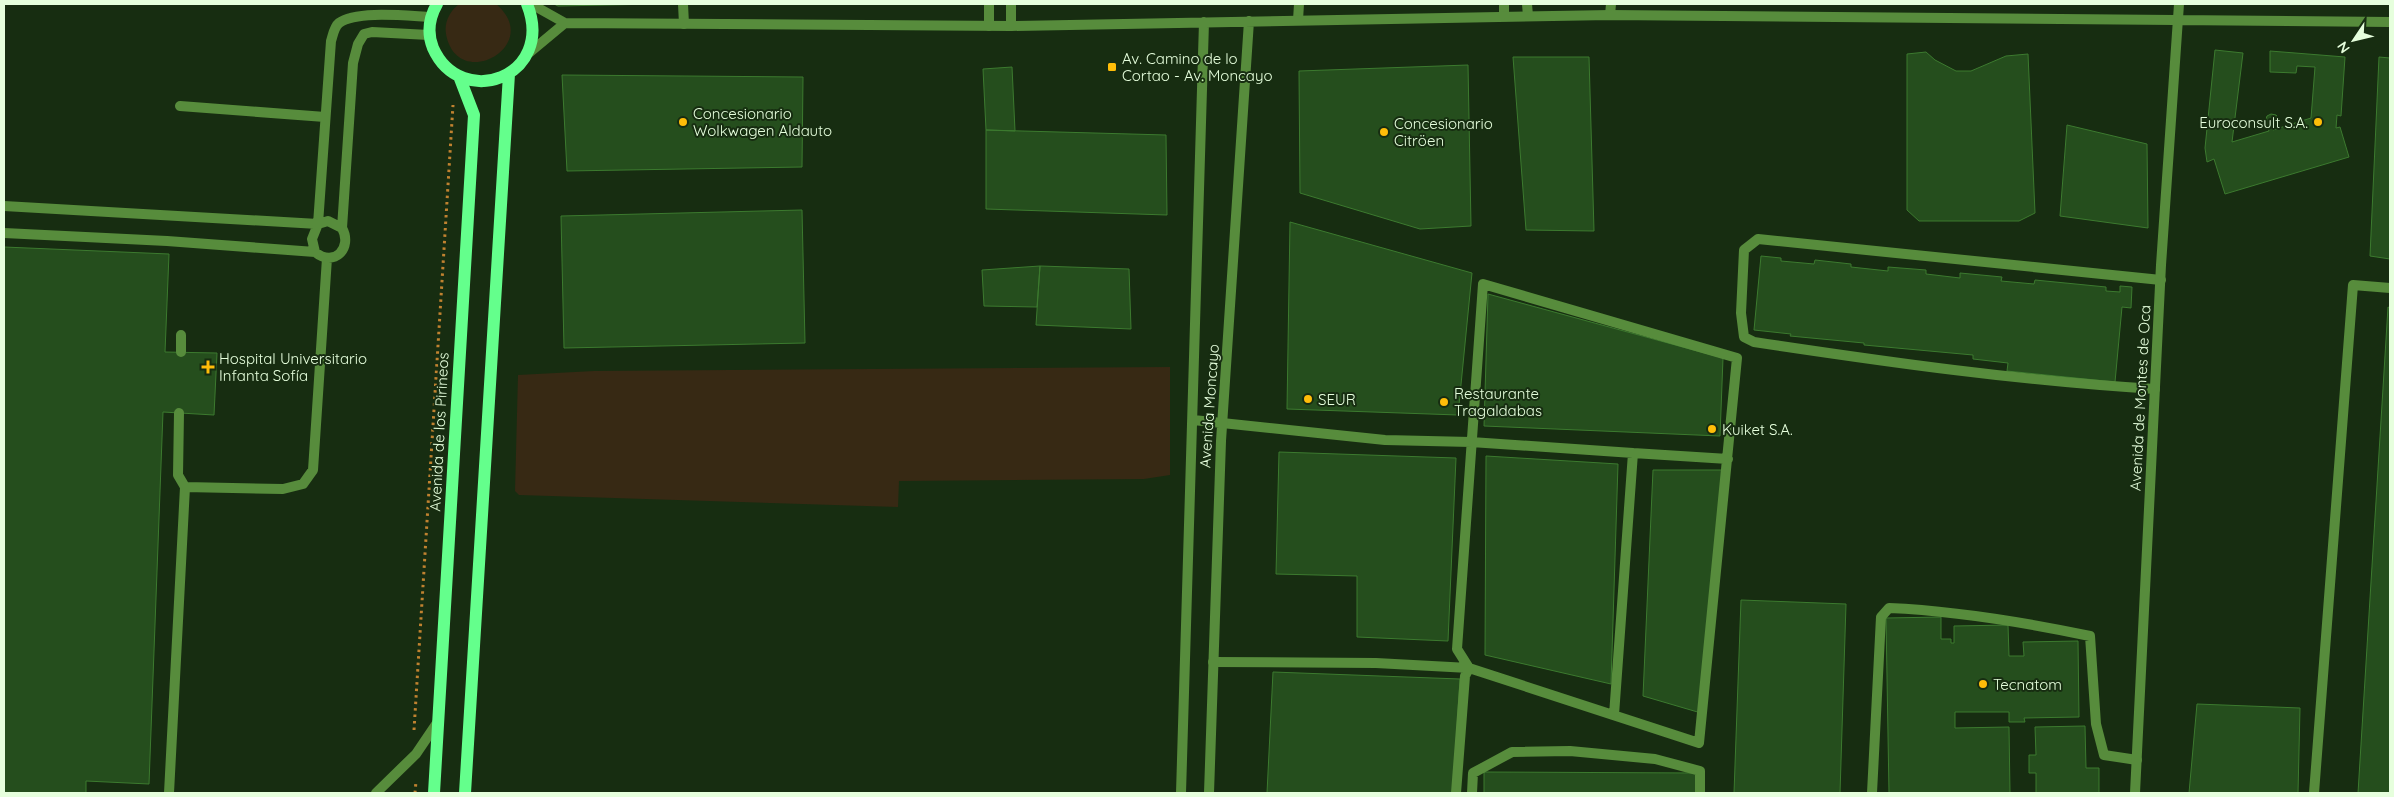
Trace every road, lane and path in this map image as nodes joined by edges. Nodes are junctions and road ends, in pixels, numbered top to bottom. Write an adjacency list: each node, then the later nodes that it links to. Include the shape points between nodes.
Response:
1 (437, 4): 14 (main road)
2 (529, 4): 20 (street); 25 (main road, via 534,36)
3 (684, 4): 21 (street)
4 (989, 4): 22 (street)
5 (1012, 4): 23 (street)
6 (1299, 4): 16 (street)
7 (1504, 4): 12 (street)
8 (1527, 4): 13 (street)
9 (1612, 4): 11 (street)
10 (2179, 4): 17 (street, Avenida de Montes de Oca)
11 (1610, 15): 13 (street); 17 (street)
12 (1504, 16): 13 (street); 16 (street)
13 (1528, 16)
14 (431, 17): 24 (main road); 29 (street, via 366,16 340,22 331,41)
15 (1249, 20): 16 (street); 18 (street); 43 (street, Avenida Moncayo)
16 (1298, 20)
17 (2180, 20): 19 (street); 36 (street, Avenida de Montes de Oca)
18 (1204, 22): 23 (street); 42 (street, Avenida Moncayo)
19 (2390, 22)
20 (565, 23): 21 (street); 25 (street)
21 (684, 24): 22 (street)
22 (989, 26): 23 (street)
23 (1011, 26)
24 (429, 36): 27 (main road, via 437,56); 32 (street, via 372,32 364,34 358,44 353,63)
25 (529, 53): 26 (main road)
26 (509, 74): 27 (main road, via 479,81); 58 (main road)
27 (458, 75): 51 (main road, Avenida de los Pirineos, via 474,115); 52 (path, via 451,116 414,724)
28 (180, 106): 29 (street)
29 (325, 117): 31 (street)
30 (4, 206): 31 (street)
31 (318, 224): 32 (street, via 328,221); 34 (street, via 312,239)
32 (342, 228): 35 (street, via 346,245 341,253)
33 (4, 233): 34 (street)
34 (315, 252): 35 (street)
35 (326, 258): 47 (street, via 313,470 303,484 283,489)
36 (2160, 280): 40 (street, Avenida de Montes de Oca); 40 (street, via 1758,239 1744,250 1741,312 1744,337 1754,342 2034,379)
37 (2390, 288): 66 (street, via 2353,285)
38 (181, 335): 39 (street)
39 (181, 352)
40 (2155, 389): 53 (street, Avenida de Montes de Oca)
41 (180, 413): 47 (street, via 178,475)
42 (1193, 420): 43 (street); 59 (street, Avenida Moncayo)
43 (1222, 423): 44 (street, via 1385,440); 48 (street, Avenida Moncayo)
44 (1471, 442): 45 (street); 46 (street, via 1483,284 1737,358); 49 (street, via 1457,649)
45 (1633, 453): 46 (street); 50 (street)
46 (1728, 459): 50 (street, via 1699,743)
47 (185, 487): 54 (street)
48 (1213, 662): 49 (street, via 1376,663); 60 (street, Avenida Moncayo)
49 (1469, 668): 50 (street); 61 (street, via 1465,676)
50 (1614, 716)
51 (439, 719): 52 (street); 57 (main road, Avenida de los Pirineos)
52 (416, 754): 55 (street); 56 (path)
53 (2137, 760): 64 (street, via 2104,755 2096,724 2090,636 2011,620 1889,608 1881,616); 65 (street, Avenida de Montes de Oca)
54 (169, 793)
55 (376, 793)
56 (416, 793)
57 (434, 793)
58 (465, 793)
59 (1181, 793)
60 (1209, 793)
61 (1456, 793)
62 (1472, 793): 63 (street, via 1473,773 1512,752 1570,751 1655,758 1691,767 1700,771)
63 (1700, 793)
64 (1872, 793)
65 (2135, 793)
66 (2314, 793)

